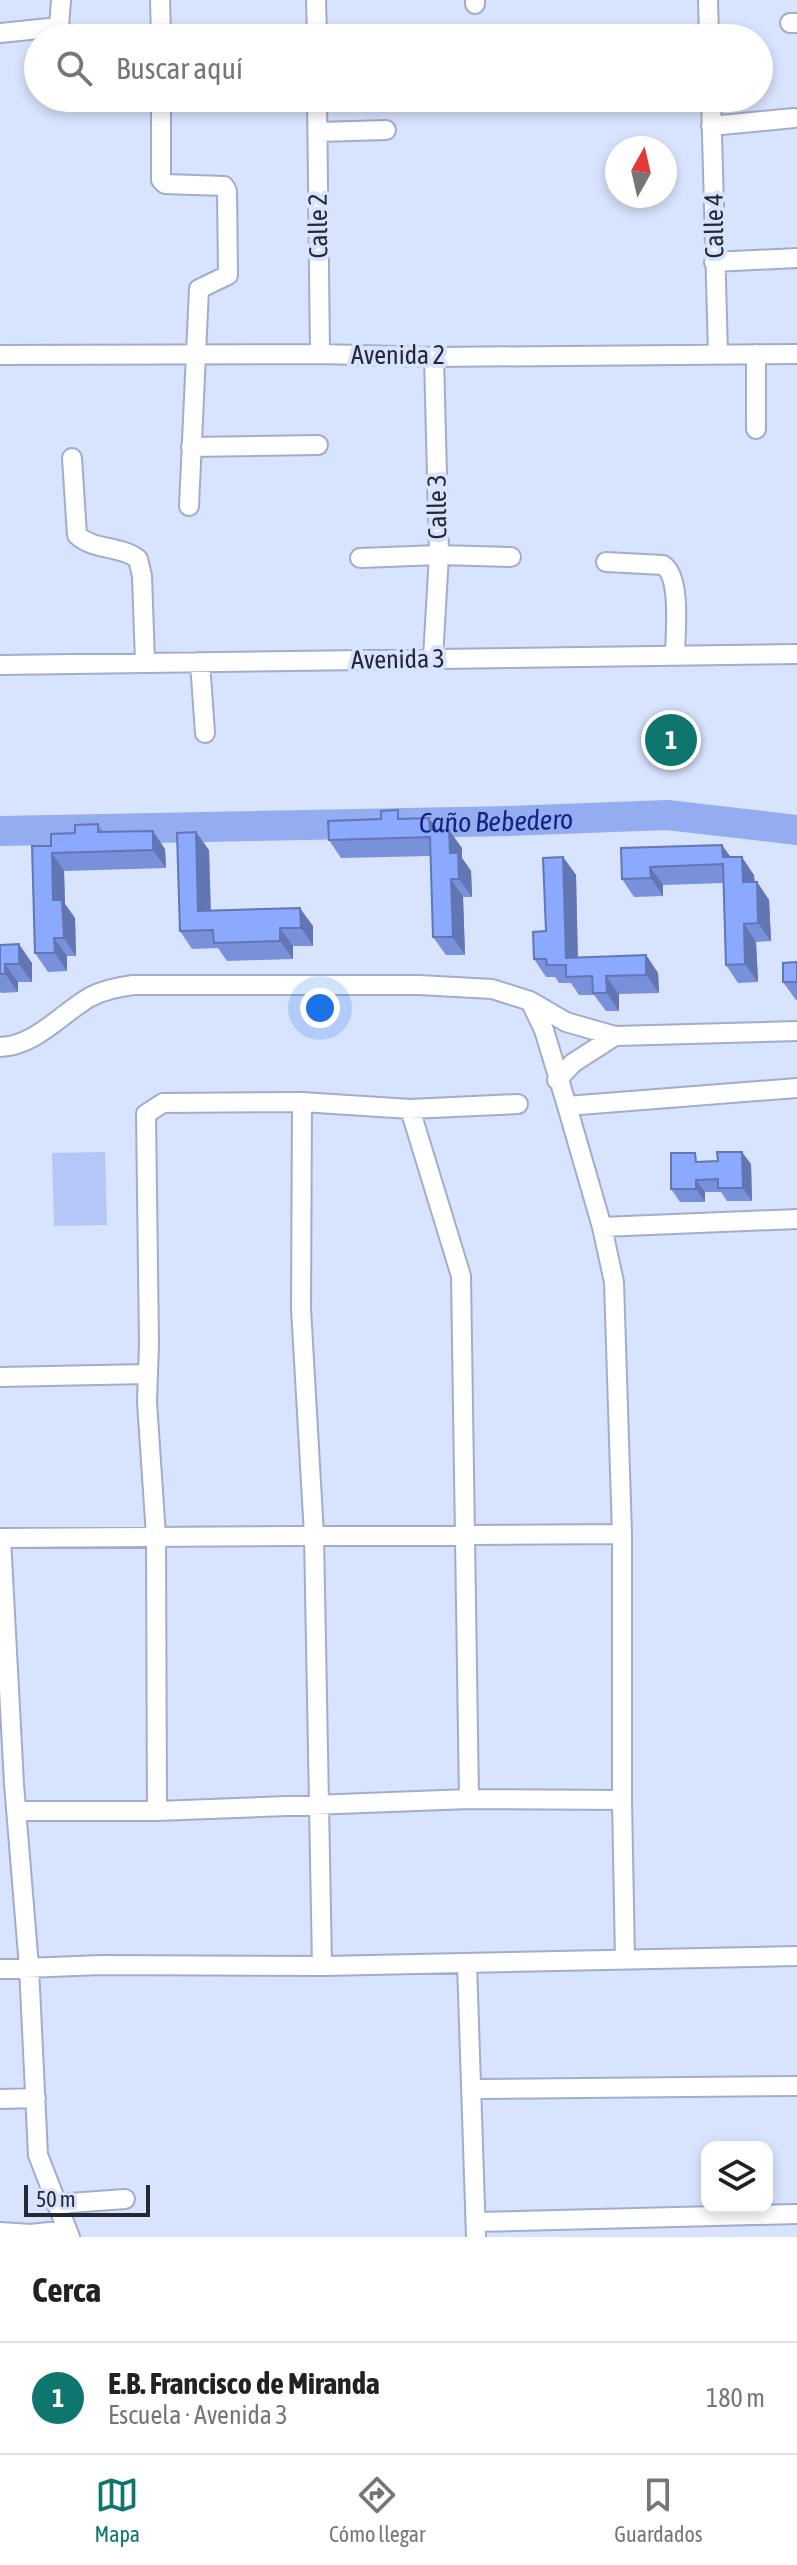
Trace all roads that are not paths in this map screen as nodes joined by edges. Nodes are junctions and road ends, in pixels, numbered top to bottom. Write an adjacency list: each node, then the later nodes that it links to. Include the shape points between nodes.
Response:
1 (61, 0): 5 (street)
2 (160, 0): 6 (street)
3 (316, 0): 7 (street)
4 (708, 0): 8 (street)
5 (60, 24)
6 (161, 24)
7 (317, 24)
8 (709, 24)
9 (24, 31): 10 (street)
10 (0, 33)
11 (161, 112): 20 (street, via 161,180 224,186 227,191 228,275 199,289)
12 (317, 112): 17 (street, Calle 2)
13 (711, 112): 15 (street, Calle 4)
14 (794, 118): 15 (street)
15 (711, 126): 19 (street, Calle 4)
16 (386, 130): 17 (street)
17 (318, 132): 21 (street, Calle 2)
18 (797, 258): 19 (street)
19 (714, 262): 22 (street, Calle 4)
20 (196, 354): 21 (street, Avenida 2); 25 (street, Avenida 2); 29 (street)
21 (320, 354): 26 (street, Avenida 2)
22 (718, 354): 23 (street, Avenida 2); 26 (street, Avenida 2)
23 (756, 354): 24 (street, Avenida 2); 27 (street)
24 (797, 354)
25 (0, 355)
26 (434, 357): 32 (street, Calle 3)
27 (756, 429)
28 (318, 445): 29 (street)
29 (191, 447): 31 (street)
30 (72, 458): 39 (street, via 77,535 85,543 130,552 138,559)
31 (189, 506)
32 (439, 555): 33 (street); 34 (street); 38 (street, Calle 3)
33 (511, 557)
34 (360, 558)
35 (606, 562): 37 (street, via 670,569 675,585)
36 (797, 654): 37 (street, Avenida 3)
37 (675, 656): 38 (street, Avenida 3)
38 (433, 658): 40 (street, Avenida 3)
39 (145, 662): 40 (street, Avenida 3); 41 (street, Avenida 3)
40 (200, 662): 42 (street)
41 (0, 665)
42 (205, 733)
43 (530, 1001): 45 (street, via 566,1022); 46 (street, via 492,989 436,986 133,985 91,996 38,1033); 47 (street)
44 (797, 1031): 45 (street)
45 (615, 1036): 47 (street)
46 (0, 1047)
47 (557, 1080): 51 (street)
48 (797, 1088): 51 (street)
49 (302, 1102): 52 (street); 55 (street, via 163,1103 146,1114); 59 (street, via 301,1308)
50 (518, 1104): 52 (street)
51 (567, 1106): 54 (street)
52 (410, 1109): 57 (street, via 461,1276)
53 (797, 1219): 54 (street)
54 (602, 1227): 58 (street, via 614,1282)
55 (147, 1374): 56 (street); 60 (street)
56 (0, 1377)
57 (467, 1534): 58 (street); 59 (street); 62 (street)
58 (622, 1534): 63 (street)
59 (314, 1535): 60 (street); 64 (street)
60 (156, 1536): 61 (street); 66 (street)
61 (0, 1538): 65 (street)
62 (469, 1799): 63 (street); 64 (street)
63 (622, 1800): 68 (street)
64 (319, 1804): 66 (street); 70 (street)
65 (16, 1811): 66 (street); 71 (street)
66 (157, 1811)
67 (797, 1956): 68 (street)
68 (625, 1959): 69 (street)
69 (467, 1963): 70 (street); 74 (street)
70 (322, 1966): 71 (street)
71 (29, 1967): 72 (street); 75 (street)
72 (0, 1969)
73 (797, 2086): 74 (street)
74 (473, 2089): 80 (street)
75 (36, 2098): 76 (street); 78 (street, via 38,2155)
76 (0, 2099)
77 (125, 2199): 78 (street)
78 (56, 2204): 82 (street)
79 (797, 2214): 80 (street)
80 (476, 2230)
81 (0, 2232): 82 (street)
82 (68, 2233)

